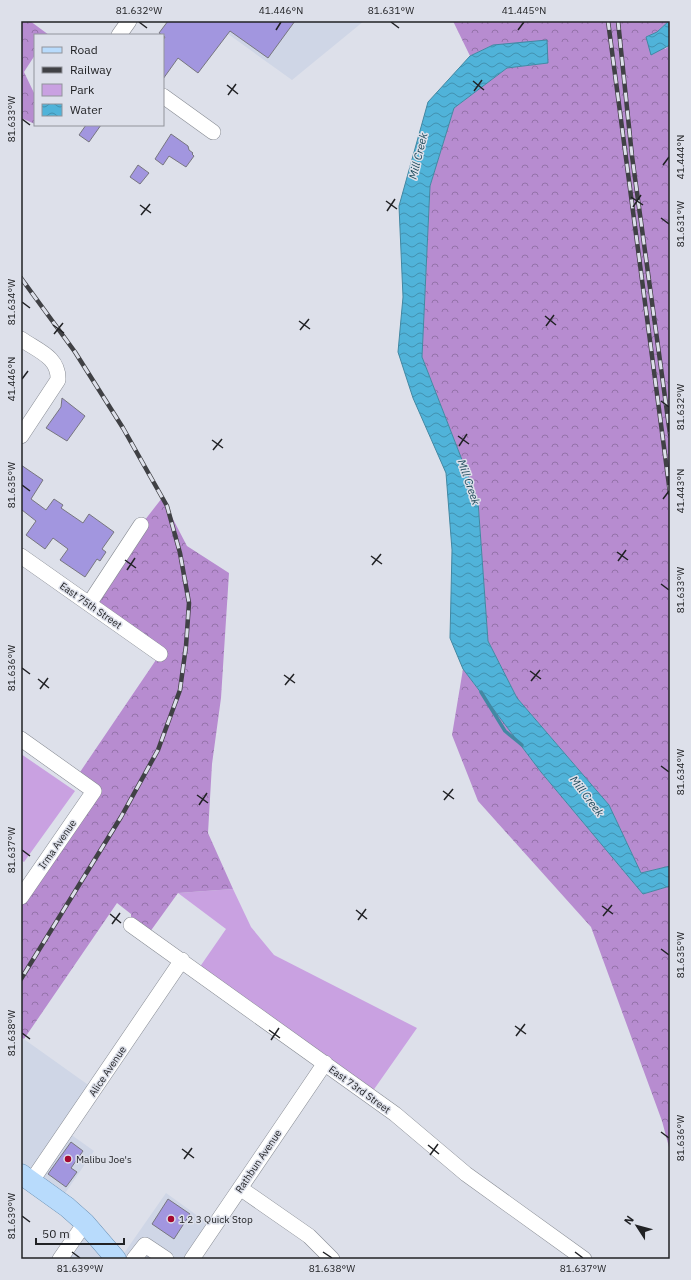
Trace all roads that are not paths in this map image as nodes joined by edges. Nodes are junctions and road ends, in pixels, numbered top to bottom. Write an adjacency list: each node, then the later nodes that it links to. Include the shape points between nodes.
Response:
1 (129, 21): 2 (street)
2 (120, 34)
3 (164, 97): 4 (street)
4 (213, 132)
5 (21, 339): 6 (street, via 54,362 58,370 58,380)
6 (21, 436)
7 (141, 525): 9 (street)
8 (21, 556): 9 (street, East 75th Street)
9 (89, 604): 10 (street, East 75th Street)
10 (160, 654)
11 (21, 739): 12 (street, Irma Avenue, via 94,791)
12 (21, 897)
13 (131, 925): 14 (street, East 73rd Street)
14 (182, 960): 15 (street, East 73rd Street); 16 (street, Alice Avenue)
15 (325, 1063): 17 (street, Rathbun Avenue); 25 (street, East 73rd Street, via 395,1114 466,1174)
16 (26, 1178): 18 (main road, via 67,1207)
17 (240, 1188): 23 (street, Rathbun Avenue); 24 (street, via 308,1236)
18 (85, 1224): 19 (street); 20 (main road)
19 (60, 1259)
20 (116, 1259)
21 (134, 1259): 22 (street, via 145,1245)
22 (166, 1259)
23 (192, 1259)
24 (332, 1259)
25 (584, 1259)

